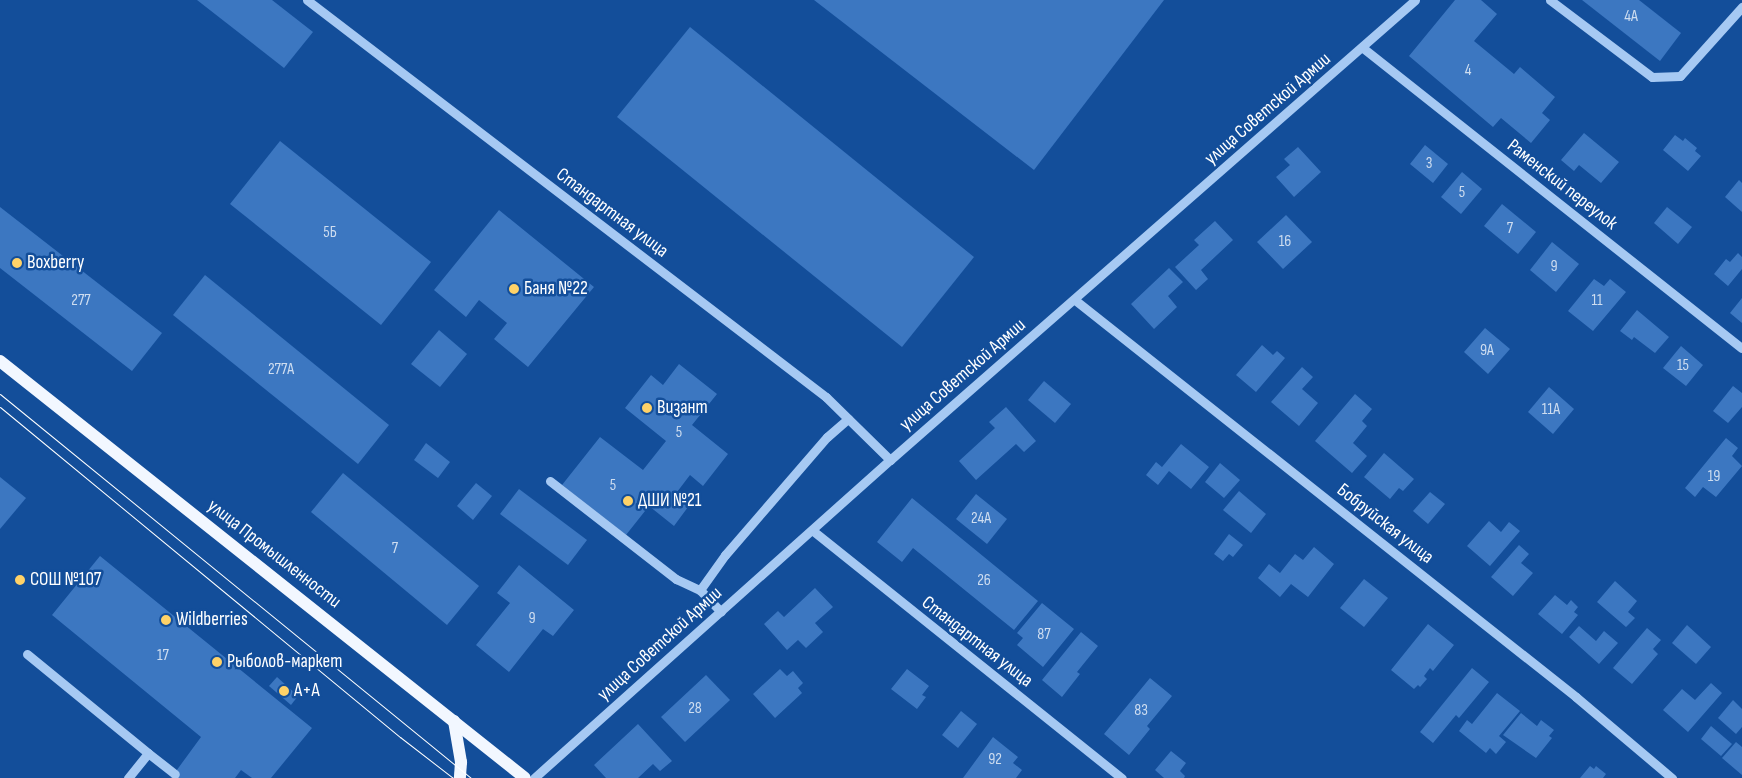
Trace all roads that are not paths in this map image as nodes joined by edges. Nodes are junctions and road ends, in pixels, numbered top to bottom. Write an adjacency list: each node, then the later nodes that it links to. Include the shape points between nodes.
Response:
1 (307, 0): 9 (street, Стандартная улица, via 826,397)
2 (1415, 0): 5 (street, улица Советской Армии)
3 (1550, 0): 4 (street, via 1652,77 1680,76)
4 (1742, 7)
5 (1363, 48): 6 (street, улица Советской Армии); 7 (street, Раменский переулок)
6 (1074, 300): 10 (street, улица Советской Армии); 24 (street, Бобруйская улица, via 1576,697)
7 (1742, 348)
8 (0, 360): 16 (main road, улица Промышленности)
9 (848, 419): 10 (street, Стандартная улица); 13 (street, via 827,437 725,555)
10 (890, 460): 12 (street, улица Советской Армии)
11 (550, 481): 13 (street, via 676,579)
12 (812, 530): 14 (street, улица Советской Армии); 23 (street, Стандартная улица)
13 (700, 590): 14 (street)
14 (721, 612): 22 (street, улица Советской Армии)
15 (27, 654): 17 (street)
16 (454, 720): 20 (main road, via 461,762); 21 (main road, улица Промышленности)
17 (148, 753): 18 (street); 19 (street)
18 (175, 774)
19 (128, 778)
20 (460, 778)
21 (525, 778)
22 (534, 778)
23 (1122, 778)
24 (1672, 778)

